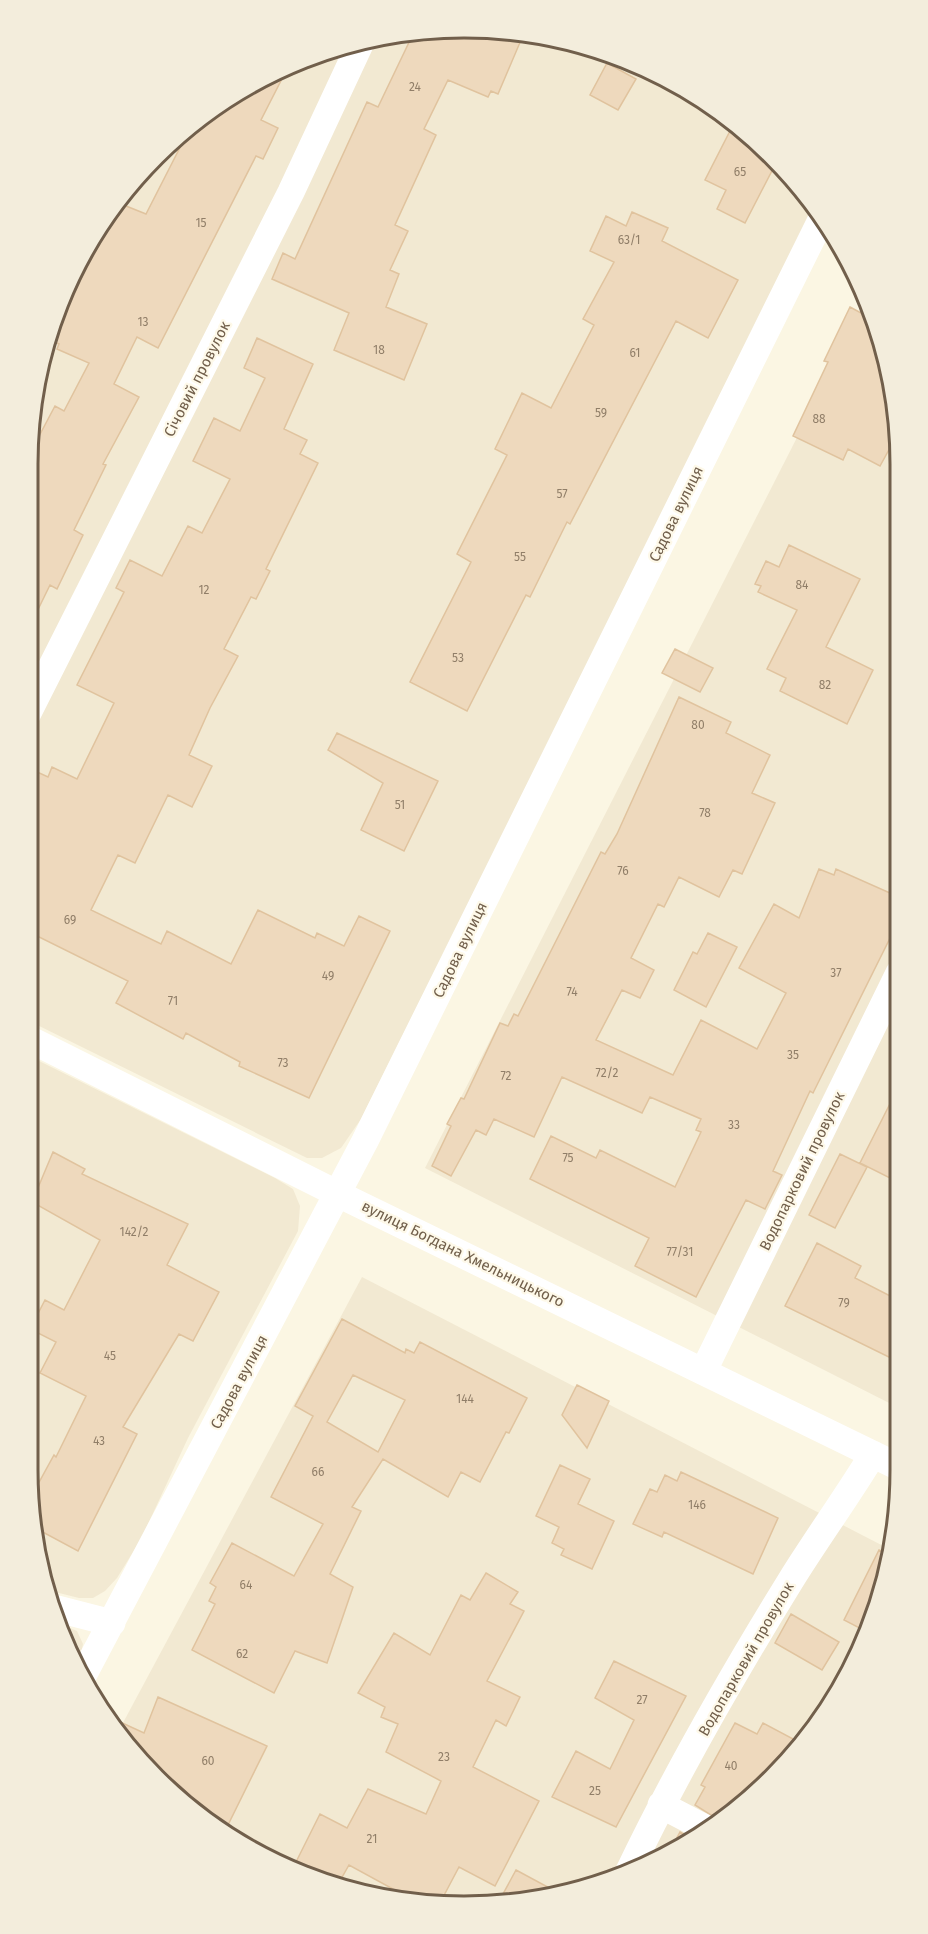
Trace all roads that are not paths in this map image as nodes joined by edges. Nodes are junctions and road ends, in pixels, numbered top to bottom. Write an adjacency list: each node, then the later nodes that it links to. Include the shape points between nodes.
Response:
1 (357, 51): 3 (street, Січовий провулок, via 291,192)
2 (818, 226): 6 (street, Садова вулиця)
3 (38, 693)
4 (890, 991): 7 (street, Водопарковий провулок)
5 (38, 1044): 6 (street, вулиця Богдана Хмельницького)
6 (338, 1194): 7 (street, вулиця Богдана Хмельницького); 11 (street, Садова вулиця)
7 (704, 1370): 8 (street, вулиця Богдана Хмельницького)
8 (873, 1454): 9 (street, вулиця Богдана Хмельницького); 13 (street, Водопарковий провулок, via 792,1579)
9 (890, 1462)
10 (61, 1610): 11 (street)
11 (112, 1623): 12 (street, Садова вулиця)
12 (87, 1669)
13 (661, 1805): 14 (street); 15 (street, Водопарковий провулок)
14 (700, 1826)
15 (633, 1861)

